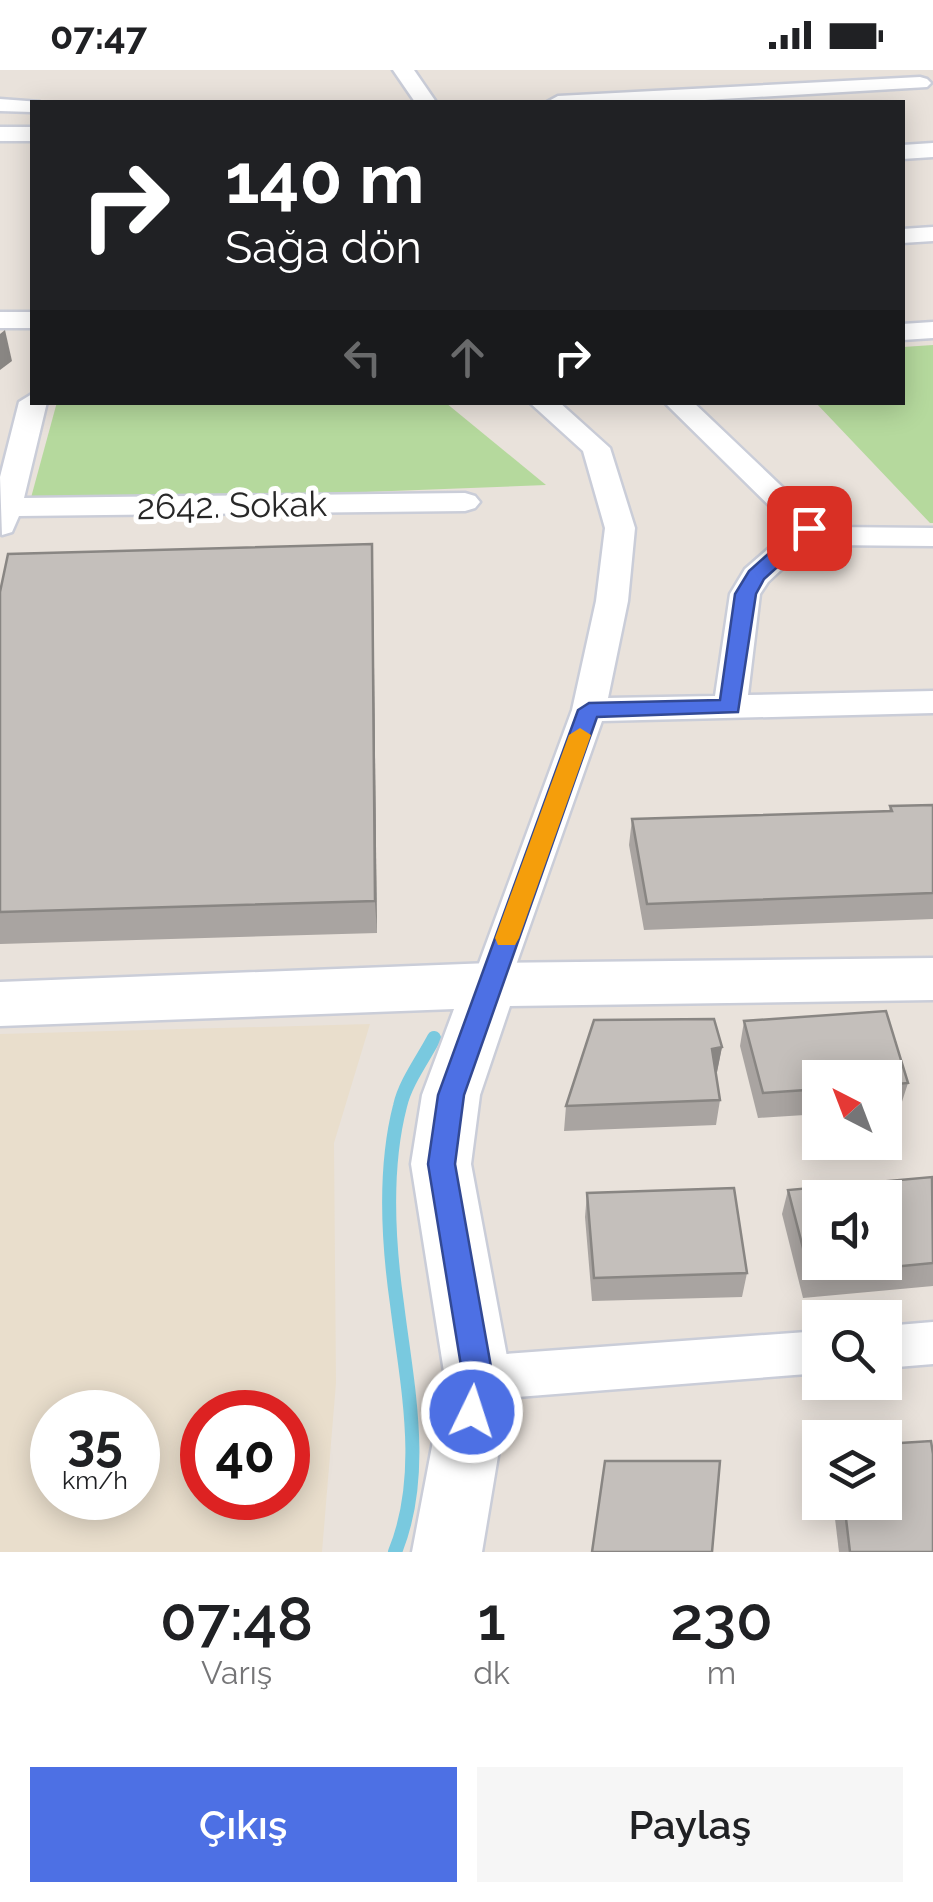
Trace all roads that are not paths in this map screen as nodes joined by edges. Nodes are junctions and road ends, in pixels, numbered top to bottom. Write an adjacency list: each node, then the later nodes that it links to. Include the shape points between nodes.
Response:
1 (403, 70): 3 (street)
2 (921, 85): 4 (street)
3 (425, 100)
4 (601, 100)
5 (0, 104): 6 (street)
6 (30, 106)
7 (0, 134): 8 (street)
8 (30, 134)
9 (933, 150): 10 (street)
10 (905, 152)
11 (933, 234): 12 (street)
12 (905, 236)
13 (0, 320): 14 (street)
14 (30, 320)
15 (933, 330): 16 (street)
16 (905, 332)
17 (32, 405): 21 (street)
18 (546, 405): 26 (street, via 596,448 620,528)
19 (680, 405): 22 (street)
20 (465, 502): 21 (street, 2642. Sokak)
21 (2, 515)
22 (809, 528): 23 (street, via 825,536); 25 (street, via 756,576 746,594)
23 (933, 537)
24 (933, 702): 25 (street)
25 (730, 707): 26 (street)
26 (589, 710): 28 (street)
27 (933, 980): 28 (street)
28 (490, 985): 29 (street); 33 (street, via 451,1095 441,1164)
29 (0, 1004)
30 (933, 1344): 31 (street)
31 (902, 1346)
32 (802, 1353): 33 (street)
33 (478, 1378): 34 (street)
34 (447, 1552)

